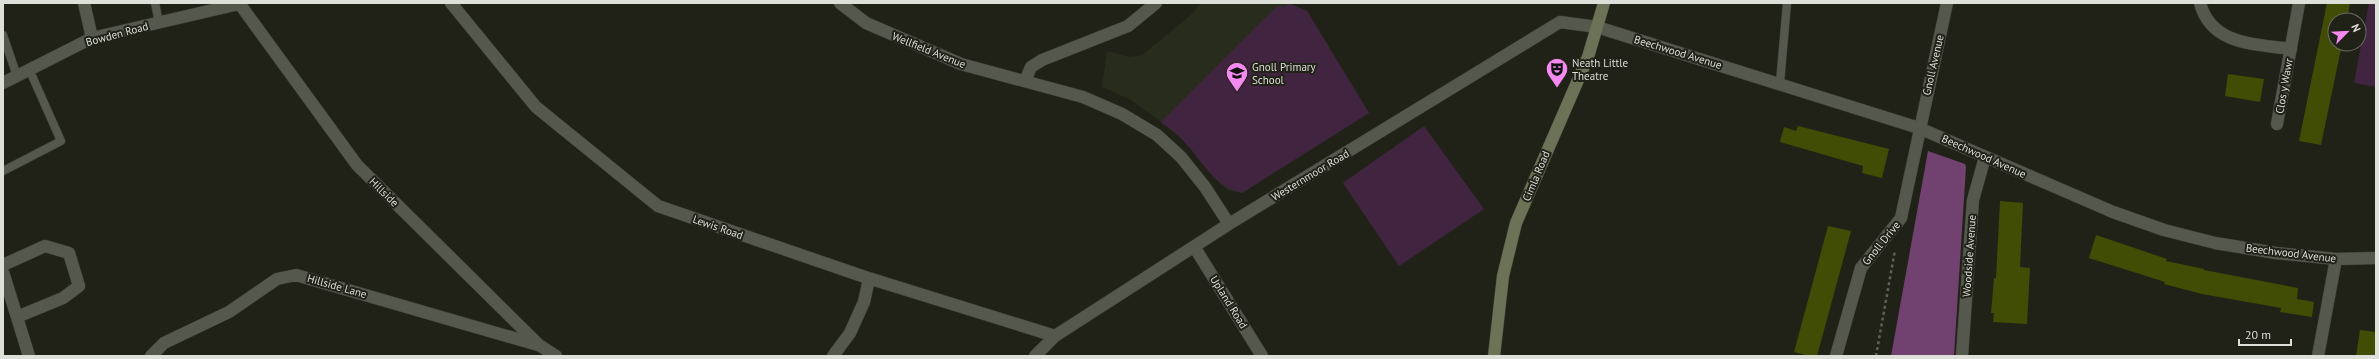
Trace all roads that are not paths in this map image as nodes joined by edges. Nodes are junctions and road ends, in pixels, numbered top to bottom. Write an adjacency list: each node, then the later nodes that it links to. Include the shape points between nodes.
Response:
1 (84, 3): 15 (street)
2 (155, 3): 12 (lane)
3 (451, 3): 32 (street, Lewis Road, via 536,107 658,206)
4 (840, 3): 19 (street, Wellfield Avenue, via 866,23 961,64)
5 (1156, 3): 19 (street, via 1128,26 1042,60 1032,67)
6 (1604, 3): 13 (main road, Cimla Road)
7 (1787, 3): 21 (lane)
8 (1946, 3): 23 (street, Gnoll Avenue)
9 (2200, 3): 16 (street, Clos y Wawr, via 2212,27 2227,37 2237,42)
10 (2299, 3): 16 (street, Clos y Wawr)
11 (239, 4): 12 (street, Bowden Road); 35 (street, Hillside, via 357,165)
12 (159, 23): 15 (street, Bowden Road)
13 (1597, 27): 21 (street, Beechwood Avenue); 26 (street, Westernmoor Road, via 1560,22); 42 (main road, Cimla Road, via 1588,57 1516,223 1503,276)
14 (3, 35): 18 (lane)
15 (92, 38): 17 (street, Bowden Road)
16 (2290, 49): 22 (street, Clos y Wawr)
17 (30, 69): 18 (street, Bowden Road); 25 (lane, via 61,141)
18 (17, 76): 20 (street, Bowden Road)
19 (1025, 81): 26 (street, Wellfield Avenue, via 1083,97 1122,114 1157,135 1181,157 1205,187)
20 (3, 83)
21 (1780, 83): 23 (street, Beechwood Avenue)
22 (2277, 124)
23 (1919, 128): 24 (street, Beechwood Avenue); 43 (street, Gnoll Drive, via 1901,218 1861,268)
24 (1985, 157): 29 (street, Beechwood Avenue, via 2113,212 2164,230 2215,243); 44 (street, Woodside Avenue, via 1973,200)
25 (3, 170)
26 (1229, 224): 27 (street, Westernmoor Road)
27 (1195, 248): 34 (street, Westernmoor Road); 41 (street, Upland Road)
28 (2376, 258): 29 (street, Beechwood Avenue)
29 (2336, 259): 45 (street)
30 (3, 265): 33 (street, via 45,246 69,253 79,286 63,298)
31 (3, 272): 33 (street)
32 (869, 279): 34 (street, Lewis Road); 40 (street, via 864,302 850,333)
33 (17, 317): 37 (street)
34 (1055, 336): 36 (street, Westernmoor Road)
35 (539, 345): 38 (street, Hillside Lane, via 296,275 276,278 229,312 164,343); 39 (street, Hillside)
36 (1040, 354)
37 (29, 356)
38 (151, 356)
39 (556, 356)
40 (833, 356)
41 (1262, 356)
42 (1494, 356)
43 (1836, 356)
44 (1962, 356)
45 (2318, 356)

